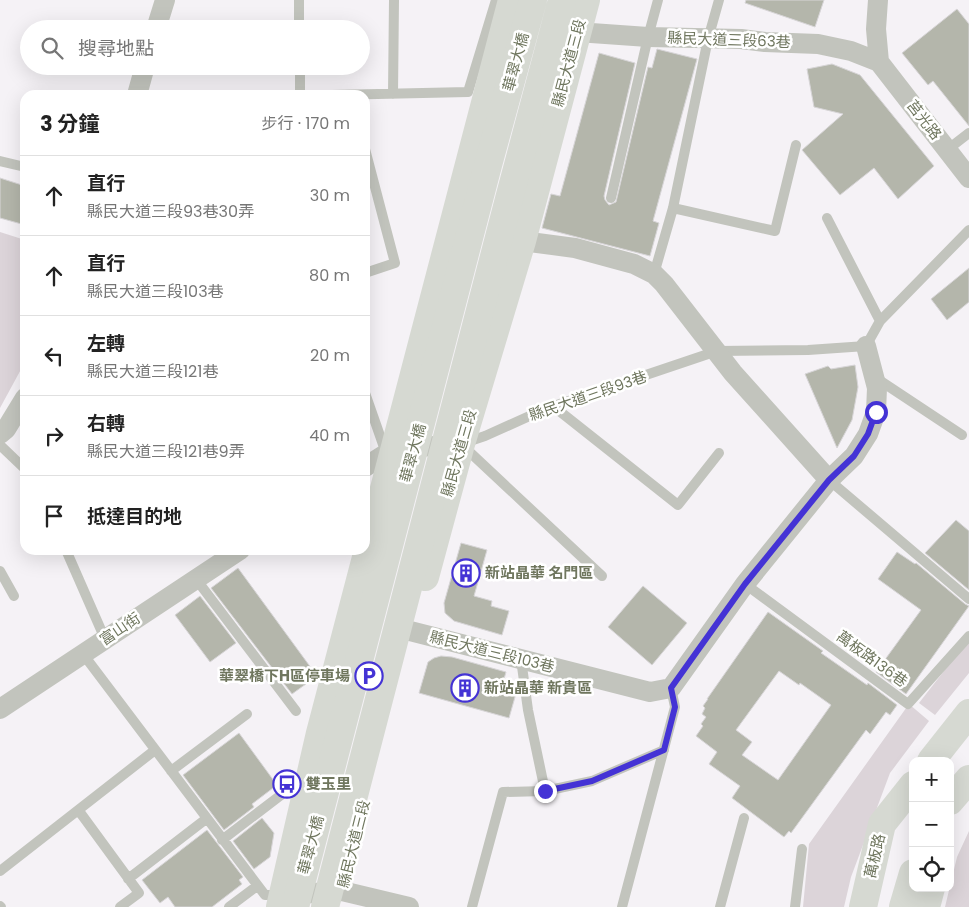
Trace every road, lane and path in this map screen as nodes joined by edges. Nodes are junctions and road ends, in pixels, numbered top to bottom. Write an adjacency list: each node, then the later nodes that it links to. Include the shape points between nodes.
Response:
1 (165, 0): 12 (street)
2 (299, 0): 13 (lane)
3 (394, 0): 22 (lane)
4 (496, 0): 22 (lane, via 468,92)
5 (512, 0): 49 (main road)
6 (533, 0): 95 (main road, 華翠大橋)
7 (562, 0): 94 (main road, 華翠大橋, via 508,199)
8 (586, 0): 14 (main road, 縣民大道三段)
9 (658, 0): 15 (lane)
10 (719, 0): 16 (lane)
11 (878, 0): 17 (street)
12 (159, 20)
13 (299, 20)
14 (577, 32): 15 (street, 縣民大道三段63巷); 35 (main road, 縣民大道三段)
15 (648, 37): 16 (street, 縣民大道三段63巷); 31 (lane)
16 (708, 39): 17 (street, 縣民大道三段63巷, via 818,44); 32 (lane)
17 (879, 62): 26 (street, 莒光路)
18 (143, 75): 20 (street)
19 (300, 75): 21 (lane)
20 (139, 90)
21 (300, 90)
22 (393, 94): 23 (lane)
23 (370, 95)
24 (969, 133): 26 (lane)
25 (796, 145): 32 (lane, via 775,232)
26 (947, 150): 30 (street, 莒光路)
27 (0, 161): 28 (lane)
28 (20, 166)
29 (370, 168): 36 (lane, via 395,263)
30 (969, 178)
31 (611, 198)
32 (673, 208): 37 (lane)
33 (827, 218): 38 (lane)
34 (969, 230): 38 (lane)
35 (522, 241): 37 (street, via 575,248 634,264); 48 (main road, 縣民大道三段)
36 (370, 271)
37 (654, 274): 40 (street)
38 (880, 320): 39 (lane)
39 (866, 346): 40 (lane, 縣民大道三段93巷); 41 (street)
40 (717, 351): 44 (lane, 縣民大道三段93巷); 53 (street)
41 (876, 378): 46 (lane); 53 (street, via 876,412 868,434 854,456)
42 (370, 404): 49 (lane)
43 (20, 406): 45 (street)
44 (553, 406): 48 (lane, 縣民大道三段93巷); 50 (lane, via 678,505)
45 (0, 434)
46 (962, 435)
47 (0, 444): 51 (lane)
48 (461, 444): 49 (street); 59 (lane); 64 (main road, 縣民大道三段)
49 (391, 451): 52 (street); 54 (main road)
50 (719, 453)
51 (20, 464)
52 (370, 464)
53 (829, 480): 61 (street); 63 (lane)
54 (370, 534)
55 (68, 555): 66 (lane)
56 (227, 555): 60 (street, 富山街)
57 (365, 555): 95 (main road, via 320,733)
58 (0, 571): 62 (lane)
59 (602, 576)
60 (196, 579): 66 (street, 富山街); 71 (lane)
61 (745, 584): 65 (lane, 萬板路136巷, via 908,704); 69 (street)
62 (14, 596)
63 (969, 599)
64 (410, 631): 68 (street, 縣民大道三段103巷); 94 (main road, 縣民大道三段)
65 (969, 636)
66 (105, 639): 67 (street, 富山街)
67 (83, 654): 70 (street, 富山街); 74 (lane)
68 (521, 659): 69 (street, 縣民大道三段103巷, via 650,692); 79 (lane)
69 (671, 688): 75 (lane, via 675,707)
70 (0, 709)
71 (296, 711)
72 (969, 713): 76 (main road)
73 (247, 714): 77 (lane)
74 (155, 750): 77 (lane); 84 (lane)
75 (664, 750): 79 (lane, via 592,781); 100 (lane)
76 (935, 757)
77 (171, 772): 85 (lane)
78 (969, 779): 82 (main road)
79 (545, 791): 99 (lane, via 503,792)
80 (909, 791): 103 (main road, 萬板路, via 882,824)
81 (281, 795): 87 (lane)
82 (954, 797)
83 (909, 798): 104 (main road, via 889,860)
84 (79, 811): 89 (lane); 90 (lane)
85 (206, 818): 87 (lane); 90 (lane)
86 (744, 818): 101 (lane)
87 (222, 840): 91 (lane)
88 (802, 849): 102 (lane)
89 (0, 871)
90 (128, 879): 96 (lane, via 139,893)
91 (258, 886): 95 (lane, via 265,895); 97 (lane)
92 (909, 886): 105 (main road)
93 (930, 892): 106 (main road)
94 (335, 902): 95 (street); 98 (street)
95 (286, 903)
96 (120, 907)
97 (229, 907)
98 (409, 907)
99 (472, 907)
100 (622, 907)
101 (720, 907)
102 (795, 907)
103 (863, 907)
104 (879, 907)
105 (903, 907)
106 (926, 907)

